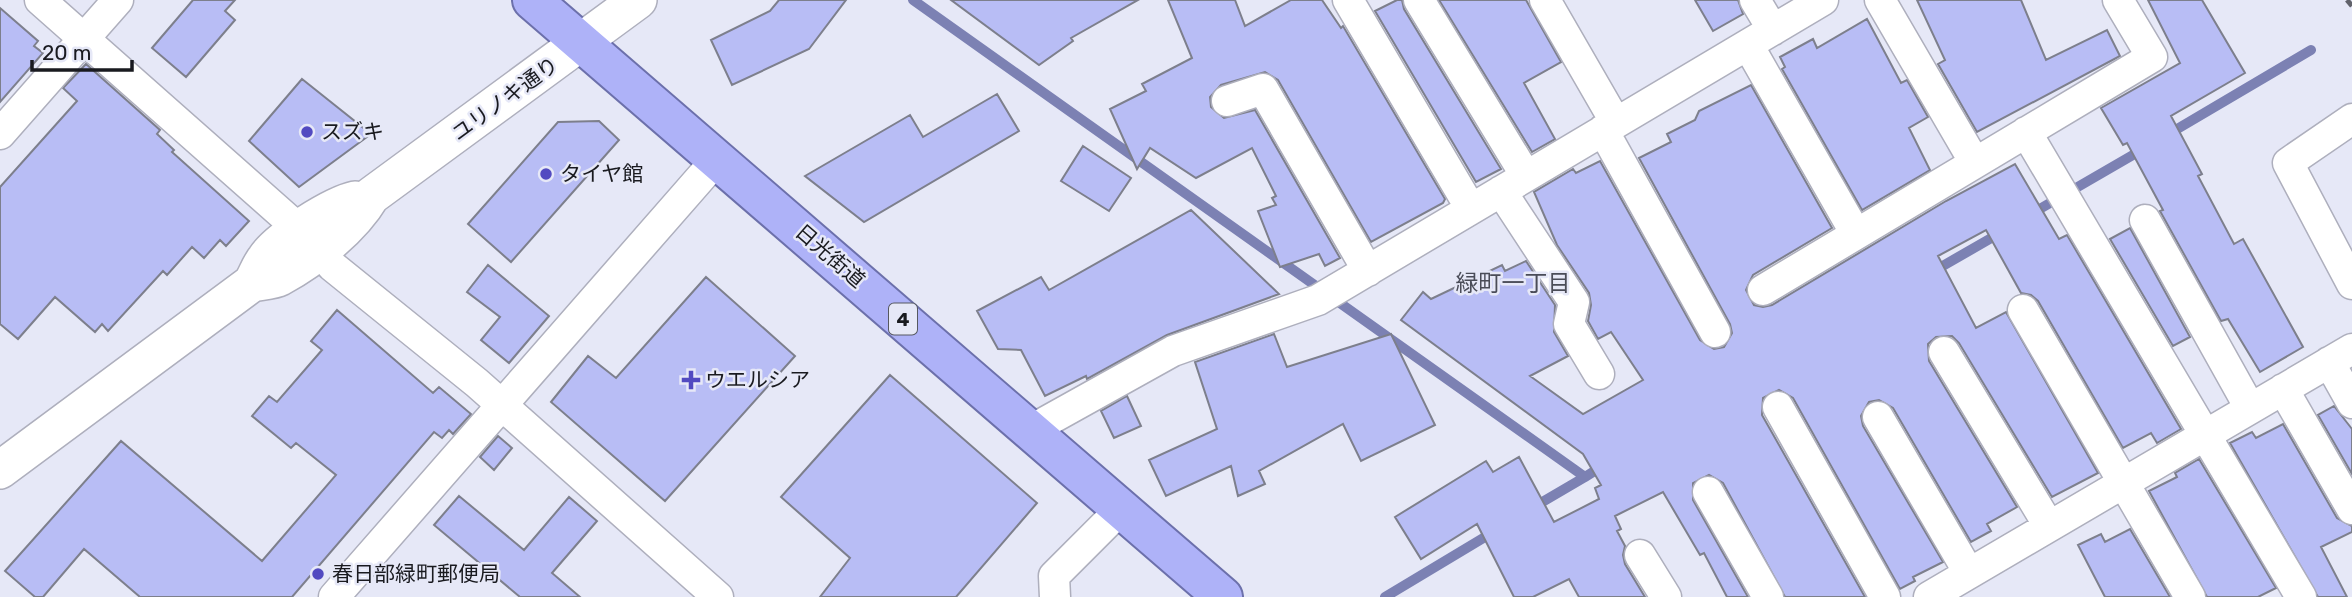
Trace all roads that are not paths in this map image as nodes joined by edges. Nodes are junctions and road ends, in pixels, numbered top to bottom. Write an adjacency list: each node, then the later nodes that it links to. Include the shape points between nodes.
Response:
1 (40, 0): 13 (street)
2 (118, 0): 13 (street)
3 (532, 0): 14 (highway, 日光街道 / 4)
4 (638, 0): 14 (street, ユリノキ通り)
5 (1348, 0): 23 (street)
6 (1419, 0): 22 (street)
7 (1545, 0): 17 (street)
8 (1755, 0): 12 (street)
9 (1823, 0): 12 (street)
10 (1880, 0): 21 (street)
11 (2118, 0): 18 (street, via 2152,57)
12 (1760, 37): 17 (street); 25 (street)
13 (85, 38): 19 (street); 26 (street)
14 (581, 44): 20 (highway, 日光街道 / 4); 26 (street, ユリノキ通り, via 371,196 359,216)
15 (1227, 101): 27 (street, via 1263,89)
16 (2352, 119): 28 (street, via 2288,163)
17 (1610, 127): 22 (street); 31 (street)
18 (2026, 132): 21 (street); 42 (street)
19 (0, 134)
20 (718, 158): 37 (street); 41 (highway, 日光街道 / 4)
21 (1975, 163): 25 (street)
22 (1514, 184): 23 (street); 34 (street, via 1574,302 1569,324)
23 (1471, 209): 27 (street)
24 (2146, 220): 39 (street)
25 (1856, 234): 29 (street)
26 (310, 239): 37 (street, via 332,266); 43 (street, ユリノキ通り, via 278,278 252,283)
27 (1368, 271): 41 (street, via 1318,300 1173,351)
28 (2352, 284)
29 (1763, 290)
30 (2023, 310): 44 (street)
31 (1715, 332)
32 (1944, 352): 48 (street)
33 (2340, 356): 35 (street); 36 (street)
34 (1599, 374)
35 (2283, 389): 39 (street); 47 (street)
36 (2352, 403)
37 (503, 405): 51 (street); 52 (street)
38 (1777, 407): 57 (street)
39 (2250, 408): 42 (street)
40 (1878, 417): 50 (street)
41 (1031, 430): 46 (highway, 日光街道 / 4)
42 (2206, 433): 44 (street); 60 (street)
43 (0, 470)
44 (2124, 482): 48 (street); 59 (street)
45 (1708, 492): 56 (street)
46 (1121, 509): 53 (street, via 1054,576); 54 (highway, 日光街道 / 4)
47 (2352, 509)
48 (2049, 526): 50 (street)
49 (1640, 555): 55 (street)
50 (1969, 573): 58 (street)
51 (334, 597)
52 (718, 597)
53 (1055, 597)
54 (1223, 597)
55 (1666, 597)
56 (1768, 597)
57 (1885, 597)
58 (1929, 597)
59 (2190, 597)
60 (2301, 597)

